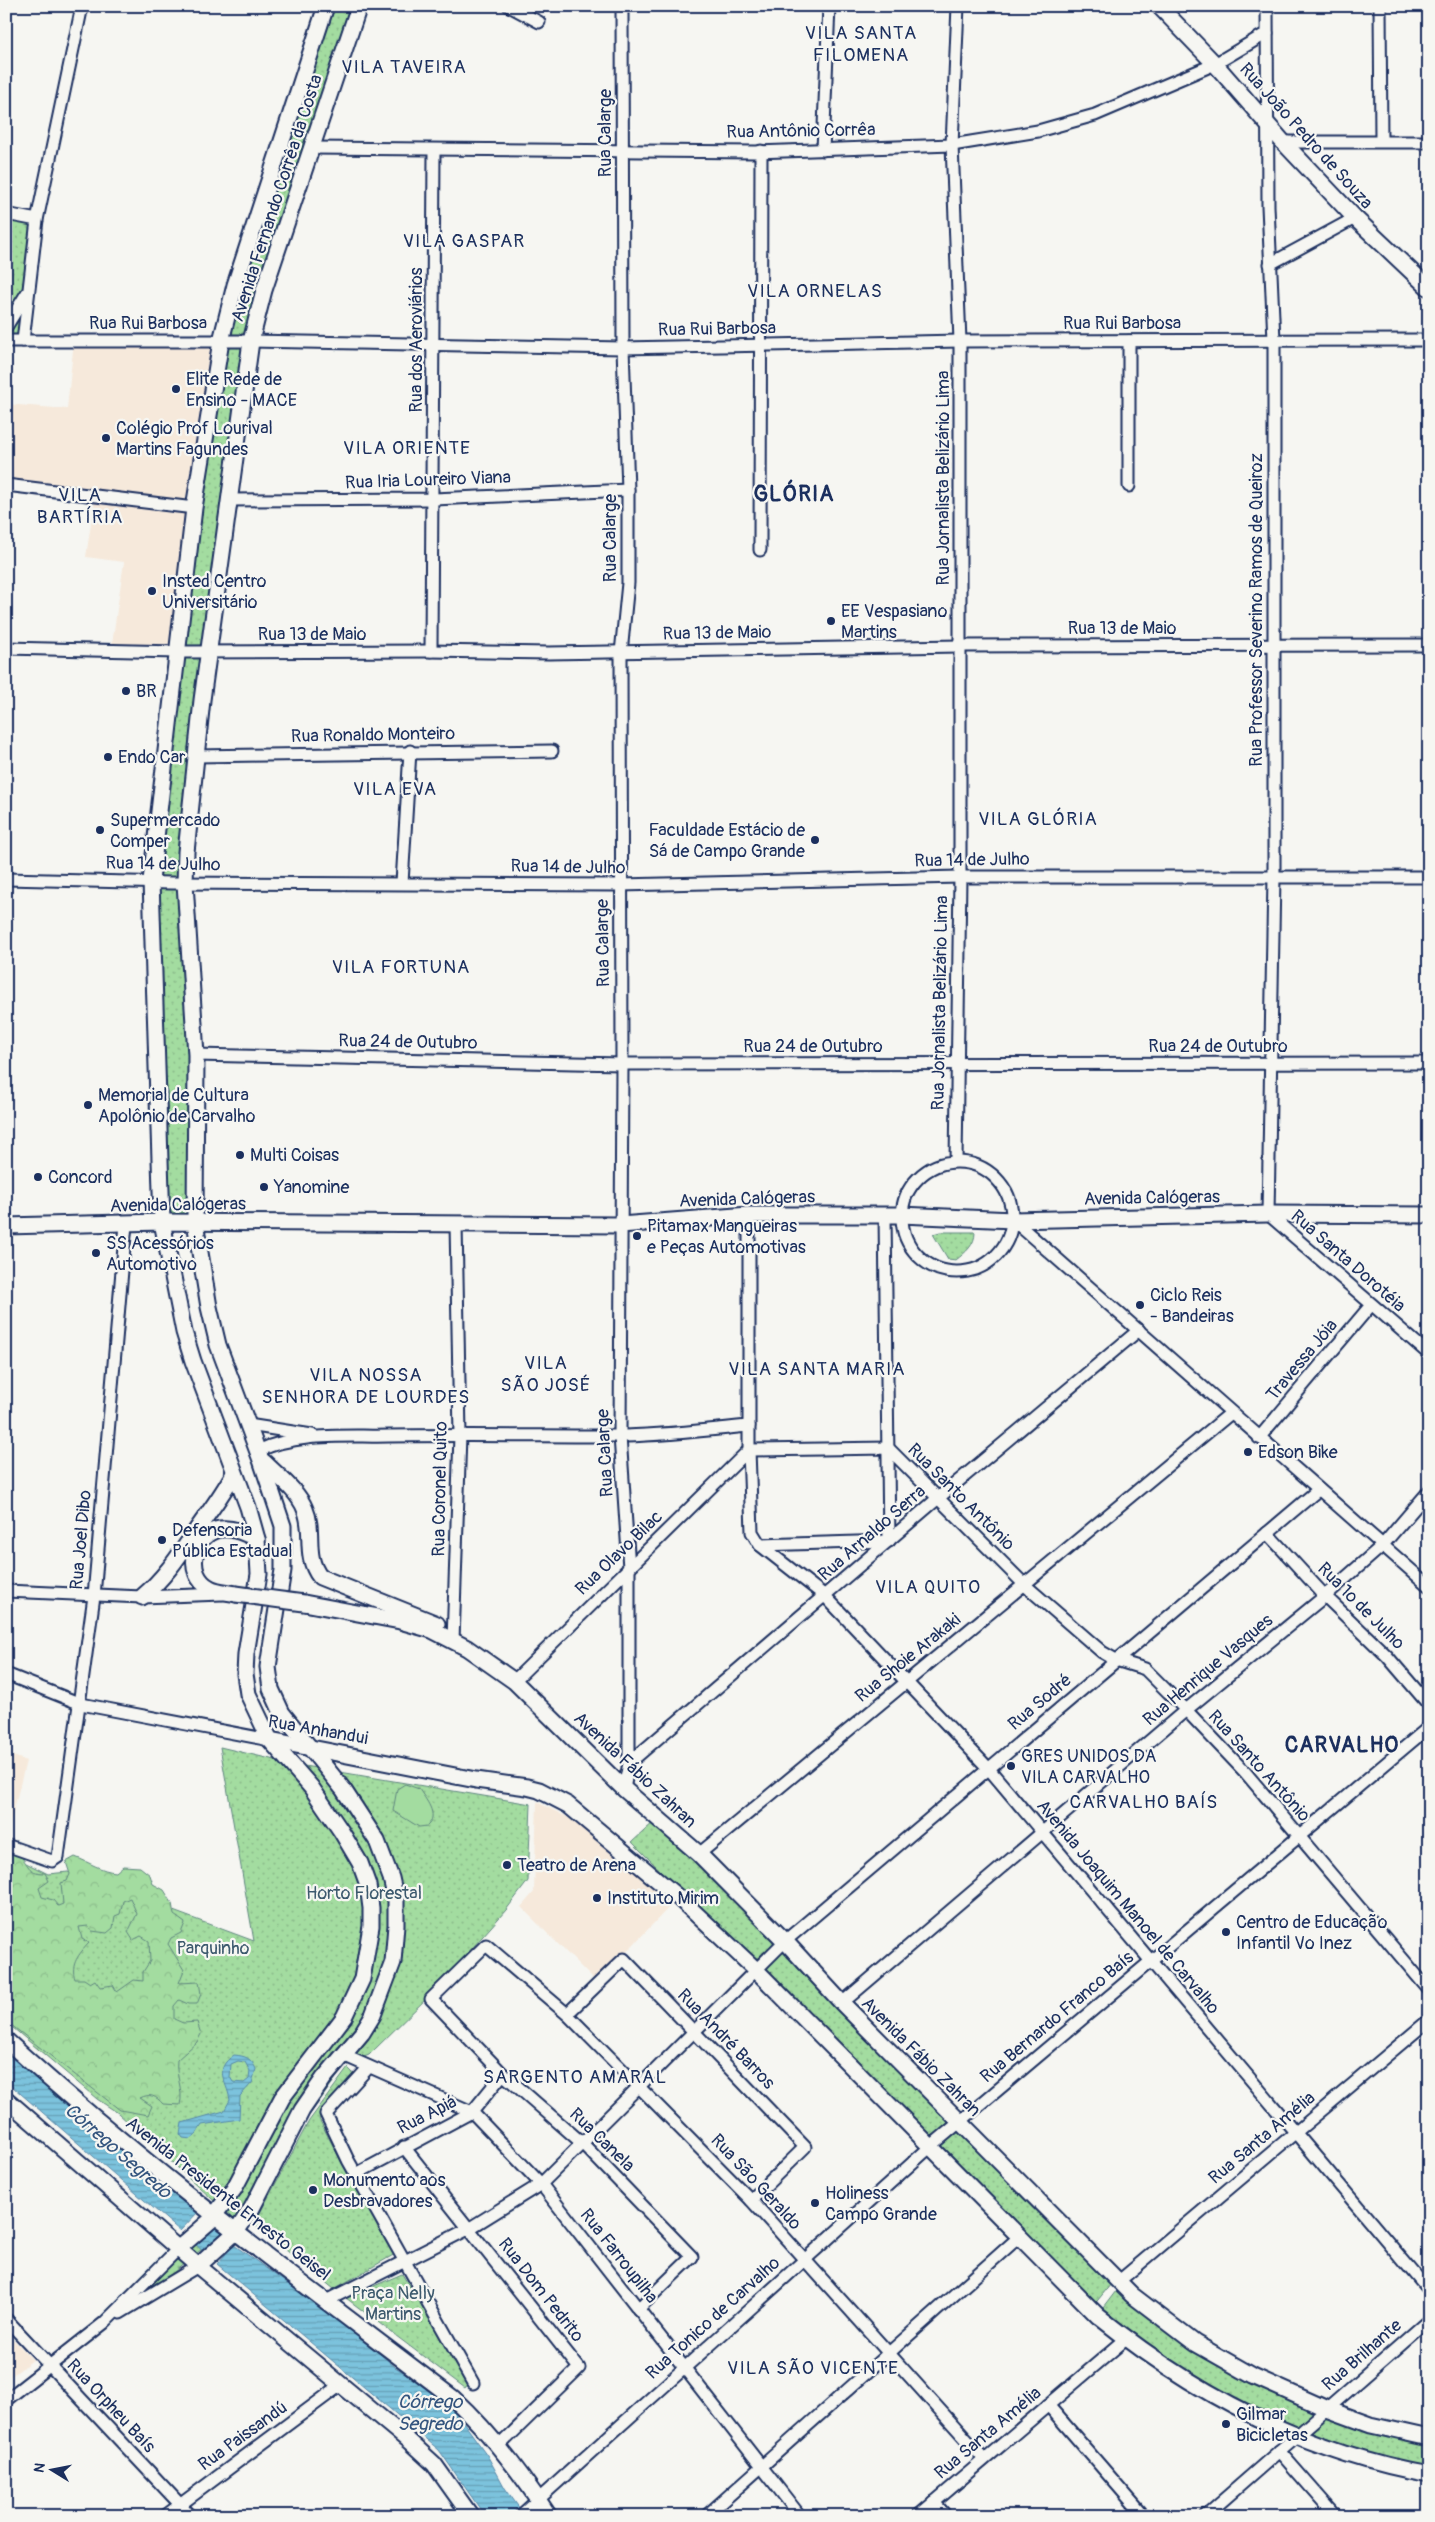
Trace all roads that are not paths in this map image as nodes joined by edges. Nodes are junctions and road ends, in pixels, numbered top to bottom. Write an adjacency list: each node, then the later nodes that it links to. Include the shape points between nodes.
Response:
1 (82, 6): 26 (street)
2 (326, 6): 36 (main road, Avenida Fernando Corrêa da Costa, via 235,284)
3 (359, 6): 19 (main road, Avenida Fernando Corrêa da Costa)
4 (509, 6): 11 (street)
5 (622, 6): 21 (street, Rua Calarge)
6 (829, 6): 22 (street)
7 (958, 6): 18 (street, Rua Jornalista Belizário Lima)
8 (1159, 6): 13 (main road, Rua João Pedro de Souza)
9 (1267, 6): 12 (street, Rua Professor Severino Ramos de Queiroz)
10 (1380, 6): 15 (street)
11 (539, 22)
12 (1267, 33): 13 (street, Rua Antônio Corrêa); 14 (street, Rua Professor Severino Ramos de Queiroz)
13 (1215, 64): 14 (main road, Rua João Pedro de Souza); 18 (street, Rua Antônio Corrêa, via 1095,115 1038,131)
14 (1267, 124): 16 (main road, Rua João Pedro de Souza); 27 (street, Rua Professor Severino Ramos de Queiroz)
15 (1381, 141): 16 (street); 17 (street)
16 (1283, 142): 25 (main road, Rua João Pedro de Souza)
17 (1429, 142)
18 (952, 145): 22 (street, Rua Antônio Corrêa); 38 (street, Rua Jornalista Belizário Lima)
19 (313, 148): 20 (street, Rua Antônio Corrêa); 37 (main road, Avenida Fernando Corrêa da Costa, via 264,290)
20 (434, 150): 21 (street, Rua Antônio Corrêa); 39 (street, Rua dos Aeroviários)
21 (622, 150): 23 (street, Rua Antônio Corrêa); 41 (street, Rua Calarge)
22 (823, 150): 23 (street, Rua Antônio Corrêa)
23 (761, 151): 40 (street)
24 (6, 214): 26 (street)
25 (1355, 218): 27 (street); 28 (main road, Rua João Pedro de Souza)
26 (37, 220): 29 (street)
27 (1270, 264): 34 (street, Rua Professor Severino Ramos de Queiroz)
28 (1429, 288)
29 (29, 290): 30 (street); 32 (street)
30 (6, 327)
31 (6, 340): 32 (street, Rua Rui Barbosa)
32 (23, 340): 36 (street, Rua Rui Barbosa)
33 (1129, 340): 34 (street, Rua Rui Barbosa); 38 (street, Rua Rui Barbosa); 43 (street)
34 (1274, 340): 35 (street, Rua Rui Barbosa); 49 (street, Rua Professor Severino Ramos de Queiroz)
35 (1429, 340)
36 (221, 341): 37 (street, Rua Rui Barbosa); 47 (main road, Avenida Fernando Corrêa da Costa)
37 (251, 341): 39 (street, Rua Rui Barbosa); 46 (main road, Avenida Fernando Corrêa da Costa)
38 (960, 341): 40 (street, Rua Rui Barbosa); 51 (street, Rua Jornalista Belizário Lima)
39 (434, 345): 41 (street, Rua Rui Barbosa); 45 (street, Rua dos Aeroviários)
40 (760, 346): 41 (street, Rua Rui Barbosa); 48 (street)
41 (623, 348): 44 (street, Rua Calarge)
42 (6, 485): 47 (street)
43 (1129, 486)
44 (628, 490): 45 (street, Rua Iria Loureiro Viana); 56 (street, Rua Calarge, via 628,583)
45 (434, 499): 46 (street, Rua Iria Loureiro Viana); 53 (street, Rua dos Aeroviários)
46 (228, 500): 55 (main road, Avenida Fernando Corrêa da Costa)
47 (194, 508): 54 (main road, Avenida Fernando Corrêa da Costa)
48 (760, 550)
49 (1274, 645): 50 (street, Rua 13 de Maio); 51 (street, Rua 13 de Maio); 61 (street, Rua Professor Severino Ramos de Queiroz)
50 (1429, 645)
51 (960, 646): 56 (street, Rua 13 de Maio); 60 (street, Rua Jornalista Belizário Lima)
52 (6, 648): 54 (street, Rua 13 de Maio)
53 (431, 651): 55 (street, Rua 13 de Maio); 56 (street, Rua 13 de Maio)
54 (177, 652): 55 (street, Rua 13 de Maio); 64 (main road, Avenida Fernando Corrêa da Costa)
55 (209, 652): 59 (main road, Avenida Fernando Corrêa da Costa)
56 (620, 653): 67 (street, Rua Calarge)
57 (410, 751): 58 (street, Rua Ronaldo Monteiro); 59 (street, Rua Ronaldo Monteiro); 66 (street)
58 (552, 751)
59 (195, 756): 65 (main road, Avenida Fernando Corrêa da Costa)
60 (960, 877): 61 (street, Rua 14 de Julho); 67 (street, Rua 14 de Julho); 72 (street, Rua Jornalista Belizário Lima)
61 (1274, 877): 62 (street, Rua 14 de Julho); 69 (street, Rua Professor Severino Ramos de Queiroz)
62 (1429, 877)
63 (6, 879): 64 (street, Rua 14 de Julho)
64 (150, 881): 65 (street, Rua 14 de Julho); 80 (main road, Avenida Fernando Corrêa da Costa)
65 (185, 883): 66 (street, Rua 14 de Julho); 68 (main road, Avenida Fernando Corrêa da Costa)
66 (402, 883): 67 (street, Rua 14 de Julho)
67 (620, 885): 71 (street, Rua Calarge)
68 (196, 1055): 71 (street, Rua 24 de Outubro); 81 (main road, Avenida Fernando Corrêa da Costa)
69 (1270, 1063): 70 (street, Rua 24 de Outubro); 72 (street, Rua 24 de Outubro); 74 (street, Rua Professor Severino Ramos de Queiroz)
70 (1429, 1063)
71 (622, 1064): 72 (street, Rua 24 de Outubro); 84 (street, Rua Calarge)
72 (956, 1064): 73 (street, Rua Jornalista Belizário Lima)
73 (956, 1161): 77 (street, via 939,1164 918,1178 904,1198); 79 (street, via 974,1164 990,1172 1003,1185 1011,1202)
74 (1268, 1214): 78 (main road, Avenida Calógeras); 79 (main road, Avenida Calógeras); 86 (street, Rua Santa Dorotéia)
75 (749, 1215): 76 (main road, Avenida Calógeras); 84 (main road, Avenida Calógeras); 91 (street, Avenida Joaquim Manoel de Carvalho)
76 (885, 1215): 77 (main road, Avenida Calógeras); 96 (street)
77 (901, 1215): 79 (main road, Avenida Calógeras); 79 (street, via 903,1232 922,1261 954,1273 972,1271 988,1264 1009,1237)
78 (1429, 1215)
79 (1013, 1220): 87 (street)
80 (162, 1222): 81 (main road, Avenida Calógeras); 82 (main road, Avenida Calógeras); 99 (main road, Avenida Fernando Corrêa da Costa, via 184,1332)
81 (195, 1222): 83 (main road, Avenida Calógeras); 90 (main road, Avenida Fernando Corrêa da Costa, via 208,1308 218,1345)
82 (126, 1224): 85 (main road, Avenida Calógeras); 113 (street, Rua Joel Dibo)
83 (456, 1224): 84 (main road, Avenida Calógeras); 92 (street, Rua Coronel Quito)
84 (620, 1225): 93 (street, Rua Calarge)
85 (6, 1226)
86 (1371, 1304): 88 (street, Rua Santa Dorotéia); 95 (street, Travessa Jóia)
87 (1139, 1330): 89 (street); 102 (street, Rua Arnaldo Serra)
88 (1429, 1354)
89 (1231, 1412): 95 (street); 109 (street, Rua Shoie Arakaki)
90 (248, 1425): 94 (street); 98 (main road, Avenida Fernando Corrêa da Costa)
91 (749, 1426): 93 (street); 97 (street, Avenida Joaquim Manoel de Carvalho)
92 (460, 1435): 93 (street); 94 (street); 117 (street, Rua Coronel Quito)
93 (620, 1436): 108 (street, Rua Calarge)
94 (326, 1437): 98 (street, via 280,1442)
95 (1259, 1438): 100 (street)
96 (888, 1448): 97 (street); 102 (street, Rua Santo Antônio); 105 (street)
97 (749, 1450): 106 (street, Avenida Joaquim Manoel de Carvalho, via 750,1523); 108 (street, Rua Olavo Bilac)
98 (259, 1456): 117 (main road, via 300,1498 306,1511 313,1567 320,1577 429,1620); 127 (main road, Avenida Fernando Corrêa da Costa, via 283,1526 283,1570 268,1667 270,1689 282,1713)
99 (234, 1473): 104 (main road, Avenida Fernando Corrêa da Costa); 116 (main road, via 177,1561)
100 (1318, 1490): 103 (street, Rua Sodré); 107 (street)
101 (1429, 1491): 107 (street, Rua Henrique Vasques)
102 (937, 1499): 105 (street, Rua Arnaldo Serra); 109 (street, Rua Santo Antônio)
103 (1267, 1533): 115 (street, Rua 1º de Julho); 118 (street, Rua Sodré)
104 (257, 1539): 112 (main road, via 221,1528 201,1539 196,1548 196,1571 202,1580 210,1589); 126 (main road, Avenida Fernando Corrêa da Costa, via 260,1574 245,1674 248,1694)
105 (889, 1541): 106 (street); 114 (street, Rua Arnaldo Serra)
106 (760, 1545): 114 (street, Avenida Joaquim Manoel de Carvalho)
107 (1382, 1546): 110 (street); 115 (street, Rua Henrique Vasques)
108 (629, 1568): 120 (street, Rua Olavo Bilac); 128 (street, Rua Calarge)
109 (1026, 1586): 118 (street, Rua Santo Antônio, via 1102,1652); 121 (street, Rua Shoie Arakaki)
110 (1429, 1586)
111 (6, 1591): 113 (street)
112 (236, 1594): 116 (street); 117 (main road, bridge, via 304,1603 400,1622)
113 (94, 1596): 116 (street); 122 (street, Rua Joel Dibo)
114 (825, 1596): 121 (street, Avenida Joaquim Manoel de Carvalho); 128 (street, Rua Arnaldo Serra)
115 (1324, 1596): 123 (street, Rua 1º de Julho, via 1387,1656); 124 (street, Rua Henrique Vasques)
116 (142, 1597)
117 (454, 1637): 120 (main road, Avenida Fábio Zahran)
118 (1116, 1660): 124 (street, Rua Santo Antônio, via 1145,1669); 129 (street, Rua Sodré)
119 (6, 1674): 122 (street, Rua Anhandui)
120 (514, 1680): 130 (main road, Avenida Fábio Zahran)
121 (906, 1682): 129 (street, Avenida Joaquim Manoel de Carvalho); 134 (street, Rua Shoie Arakaki)
122 (81, 1704): 126 (street, Rua Anhandui); 133 (street, Rua Joel Dibo, via 58,1857 52,1861)
123 (1429, 1704)
124 (1186, 1710): 131 (street, Rua Henrique Vasques); 132 (street, Rua Santo Antônio, via 1245,1772)
125 (1429, 1727): 132 (street, Rua Bernardo Franco Baís)
126 (270, 1740): 127 (main road, Rua Anhandui); 159 (main road, Avenida Fernando Corrêa da Costa, via 311,1787 360,1864 368,1885 371,1926 362,1979 344,2017 282,2098 234,2189)
127 (310, 1747): 138 (main road, Rua Anhandui, via 539,1790 568,1805 612,1841); 145 (main road, Avenida Fernando Corrêa da Costa, via 349,1797 377,1841 396,1900 393,1962 373,2015)
128 (629, 1763): 130 (street, Rua Calarge)
129 (989, 1769): 131 (street, Avenida Joaquim Manoel de Carvalho); 135 (street, Rua Sodré)
130 (624, 1789): 134 (main road, Avenida Fábio Zahran)
131 (1043, 1833): 137 (street, Avenida Joaquim Manoel de Carvalho); 140 (street, Rua Henrique Vasques)
132 (1299, 1836): 137 (street, Rua Bernardo Franco Baís); 139 (street, Rua Santo Antônio)
133 (6, 1844)
134 (699, 1854): 135 (main road, Avenida Fábio Zahran)
135 (785, 1941): 138 (street, Rua Sodré); 140 (main road, Avenida Fábio Zahran)
136 (486, 1945): 141 (street, Rua São Geraldo); 147 (street, Rua Canela, via 431,1999)
137 (1151, 1961): 151 (street, Rua Bernardo Franco Baís); 152 (street, Avenida Joaquim Manoel de Carvalho)
138 (756, 1970): 143 (street, Rua Sodré); 155 (main road)
139 (1429, 1990)
140 (842, 2003): 151 (main road, Avenida Fábio Zahran)
141 (566, 2014): 143 (street, Rua André Barros, via 624,1959); 148 (street, Rua São Geraldo)
142 (1429, 2020): 152 (street, Rua Santa Amélia)
143 (694, 2031): 148 (street, Rua Sodré); 158 (street, Rua André Barros, via 805,2147)
144 (6, 2040): 159 (main road, Avenida Presidente Ernesto Geisel, via 71,2099)
145 (343, 2055): 146 (street, Rua Farroupilha); 161 (main road, Avenida Fernando Corrêa da Costa, via 302,2110 252,2208)
146 (369, 2068): 150 (street, Rua Farroupilha); 156 (street, via 326,2114)
147 (504, 2074): 150 (street, Rua Apiá); 153 (street, Rua Canela)
148 (639, 2086): 153 (street, Rua Sodré); 158 (street, Rua São Geraldo)
149 (6, 2099): 163 (main road)
150 (472, 2112): 154 (street, Rua Apiá); 157 (street, Rua Farroupilha)
151 (960, 2122): 155 (street, Rua Bernardo Franco Baís); 167 (main road, Avenida Fábio Zahran)
152 (1295, 2132): 167 (street, Rua Santa Amélia); 168 (street, Avenida Joaquim Manoel de Carvalho)
153 (582, 2143): 157 (street, Rua Sodré); 170 (street, Rua Canela, via 692,2257)
154 (404, 2147): 156 (street, Rua Apiá); 160 (street, Rua Dom Pedrito)
155 (930, 2147): 162 (main road); 164 (street, Rua Tonico de Carvalho)
156 (356, 2174): 166 (street)
157 (541, 2184): 160 (street, Rua Sodré); 170 (street, Rua Farroupilha)
158 (751, 2200): 164 (street, Rua São Geraldo)
159 (213, 2217): 161 (main road, Avenida Presidente Ernesto Geisel); 163 (main road, Avenida Fernando Corrêa da Costa)
160 (470, 2228): 166 (street, Rua Sodré); 185 (street, Rua Dom Pedrito, via 579,2368)
161 (232, 2235): 165 (main road, Avenida Fernando Corrêa da Costa); 169 (main road, Avenida Presidente Ernesto Geisel)
162 (1019, 2237): 174 (main road, via 1098,2316); 175 (street)
163 (184, 2244): 165 (main road); 173 (street)
164 (805, 2260): 175 (street, Rua São Geraldo); 177 (street, Rua Tonico de Carvalho)
165 (203, 2261): 173 (street); 179 (main road)
166 (406, 2261): 169 (street, Rua Sodré); 178 (street)
167 (1118, 2282): 182 (main road, Avenida Fábio Zahran, via 1195,2343 1253,2376)
168 (1429, 2291)
169 (326, 2301): 185 (main road, Avenida Presidente Ernesto Geisel, via 453,2398)
170 (638, 2309): 177 (street, Rua Farroupilha)
171 (6, 2319): 176 (street, Rua Orpheu Baís)
172 (1429, 2320): 182 (street, Rua Brilhante)
173 (104, 2323): 176 (street)
174 (1126, 2339): 181 (street, Rua Santa Amélia); 183 (main road, via 1178,2376 1238,2411)
175 (889, 2353): 187 (street, Rua São Geraldo); 188 (street)
176 (49, 2365): 180 (street); 192 (street, Rua Orpheu Baís)
177 (684, 2368): 188 (street, Rua Farroupilha); 190 (street, Rua Tonico de Carvalho)
178 (472, 2383)
179 (342, 2384): 192 (street, Rua Paissandú); 195 (main road, via 434,2464)
180 (6, 2400)
181 (1048, 2405): 187 (street, Rua Santa Amélia); 202 (street)
182 (1327, 2409): 183 (street, Rua Brilhante); 184 (main road, Avenida Fábio Zahran, via 1371,2425)
183 (1295, 2437): 186 (street, Rua Brilhante); 189 (main road, via 1365,2460)
184 (1429, 2438)
185 (499, 2446): 190 (main road, Avenida Presidente Ernesto Geisel)
186 (1280, 2451): 203 (street, Rua Brilhante); 204 (street)
187 (984, 2459): 191 (street, Rua Santa Amélia)
188 (761, 2467): 198 (street); 199 (street, Rua Farroupilha)
189 (1429, 2474)
190 (534, 2502): 196 (street, Rua Tonico de Carvalho); 197 (main road, Avenida Presidente Ernesto Geisel)
191 (934, 2502): 200 (street, Rua Santa Amélia); 201 (street)
192 (180, 2504): 193 (street, Rua Paissandú); 194 (street, Rua Orpheu Baís)
193 (166, 2516)
194 (191, 2516)
195 (471, 2516)
196 (520, 2516)
197 (549, 2516)
198 (706, 2516)
199 (800, 2516)
200 (918, 2516)
201 (946, 2516)
202 (1144, 2516)
203 (1206, 2516)
204 (1336, 2516)

